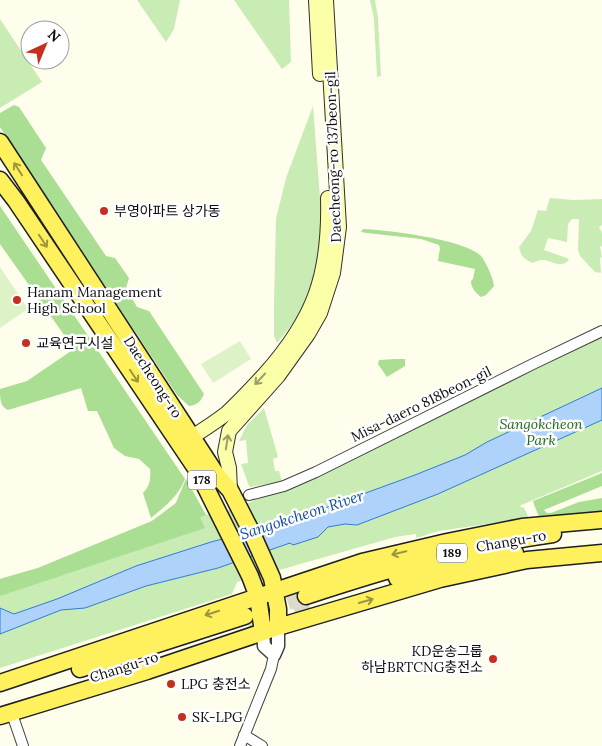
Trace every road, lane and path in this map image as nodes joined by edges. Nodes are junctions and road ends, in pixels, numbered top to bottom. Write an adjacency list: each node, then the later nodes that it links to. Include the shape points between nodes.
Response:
1 (316, 0): 6 (main road, Daecheong-ro 137beon-gil, one-way to 6, via 329,220 321,278 300,330 283,353 228,412)
2 (326, 0): 7 (main road, Daecheong-ro 137beon-gil, one-way to 2, via 225,452 229,431 278,376 308,334 320,312 333,273 339,227)
3 (0, 142): 6 (main road, Daecheong-ro / 178, one-way to 3)
4 (0, 180): 6 (main road, Daecheong-ro / 178, one-way to 6)
5 (602, 331): 8 (street, Misa-daero 818beon-gil, via 316,472 284,486)
6 (187, 441): 7 (main road, Daecheong-ro / 178); 14 (main road, Daecheong-ro / 178, via 197,470)
7 (230, 490): 13 (main road, Daecheong-ro / 178)
8 (249, 495)
9 (602, 520): 13 (main road, one-way to 13, via 522,527 447,542 362,562)
10 (602, 528): 11 (main road, Changu-ro / 189, via 538,536 427,558 308,602 458,562)
11 (602, 543)
12 (602, 553): 15 (main road, one-way to 12, via 527,560)
13 (275, 590): 14 (main road); 15 (main road, 178)
14 (258, 597): 15 (main road, 178); 17 (main road, one-way to 17)
15 (259, 626): 16 (street, via 264,646); 18 (main road, Changu-ro); 19 (main road)
16 (274, 655): 20 (street)
17 (0, 683)
18 (0, 694)
19 (4, 712): 21 (street)
20 (244, 736): 22 (street); 23 (street)
21 (23, 746)
22 (240, 746)
23 (262, 746)

